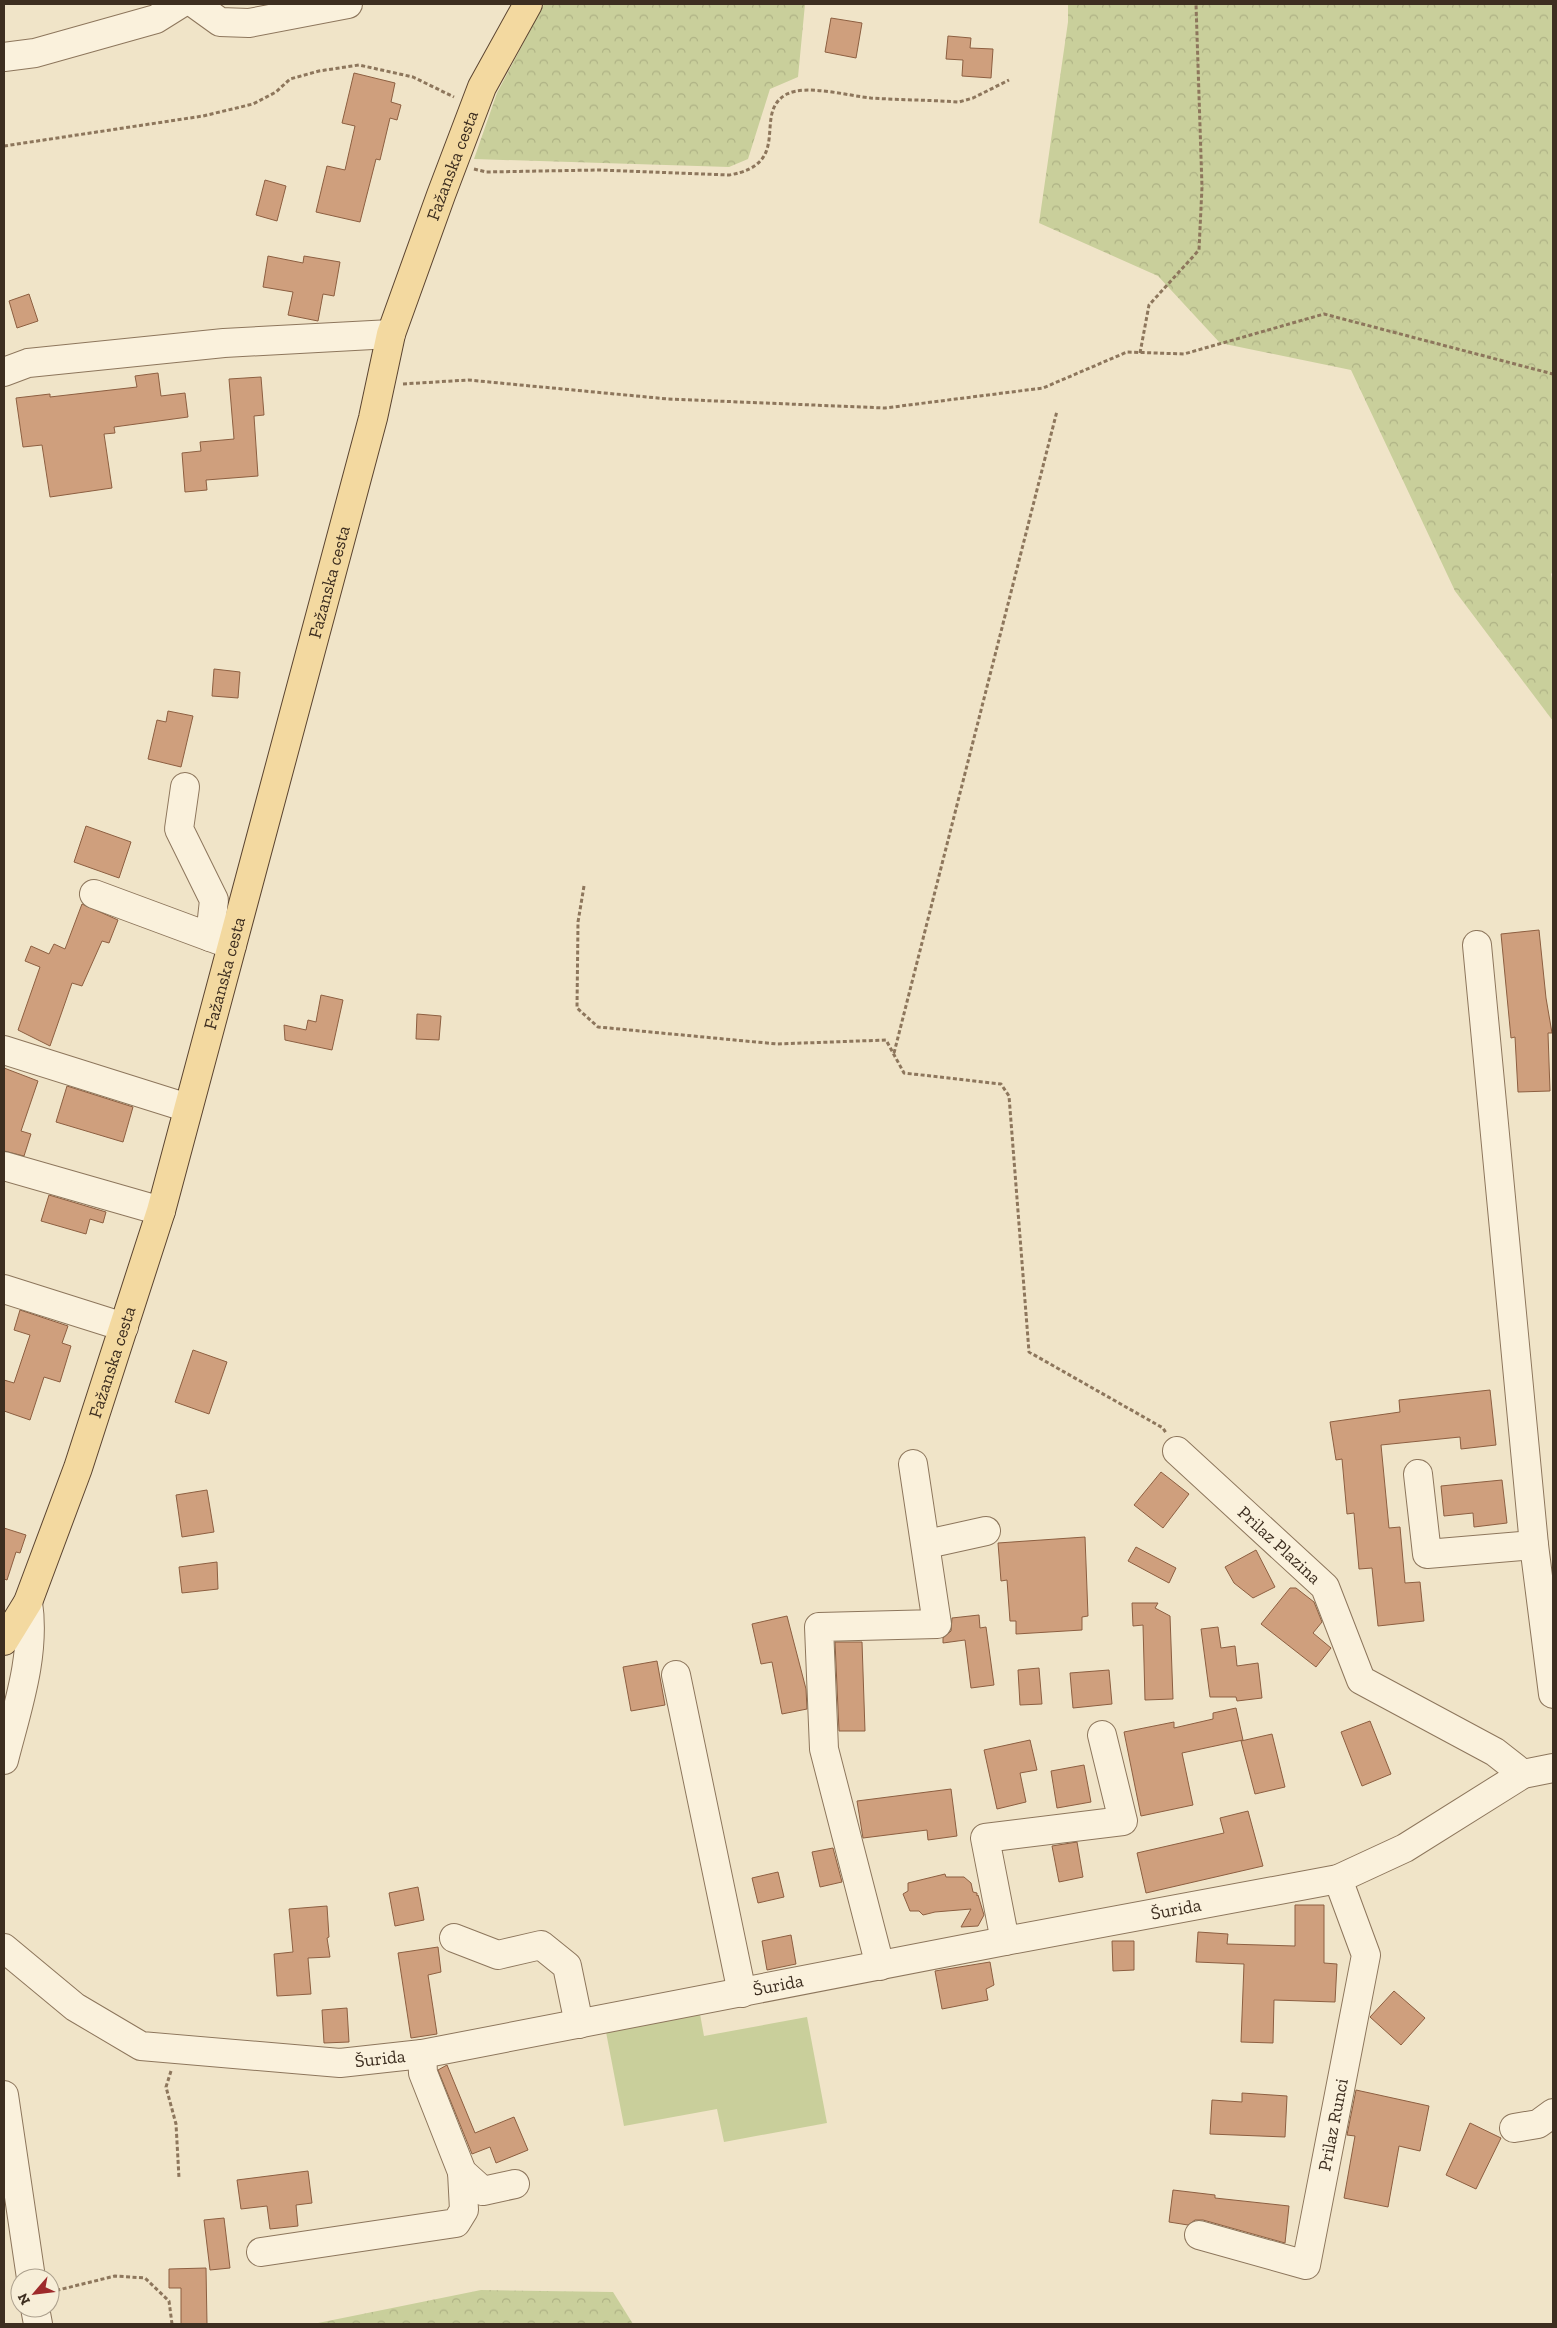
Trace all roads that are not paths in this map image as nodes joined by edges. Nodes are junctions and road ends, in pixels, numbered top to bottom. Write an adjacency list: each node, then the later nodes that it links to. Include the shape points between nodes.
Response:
1 (180, 4): 5 (street, via 156,20 35,53)
2 (195, 4): 3 (street, via 220,22 248,23)
3 (348, 4)
4 (528, 4): 6 (main road, Fažanska cesta, via 482,87)
5 (4, 57)
6 (391, 334): 7 (street, via 214,344 28,363); 10 (main road, Fažanska cesta, via 370,428)
7 (4, 372)
8 (185, 787): 10 (street, via 180,829 214,900)
9 (94, 894): 10 (street)
10 (221, 941): 13 (main road, Fažanska cesta)
11 (1477, 945): 23 (street)
12 (4, 1050): 13 (street)
13 (188, 1108): 15 (main road, Fažanska cesta)
14 (4, 1166): 15 (street)
15 (161, 1211): 17 (main road, Fažanska cesta)
16 (4, 1289): 17 (street)
17 (124, 1327): 24 (main road, Fažanska cesta, via 78,1468)
18 (1177, 1451): 31 (street, Prilaz Plazina, via 1325,1587 1361,1680 1495,1752)
19 (913, 1464): 22 (street)
20 (1418, 1474): 23 (street, via 1427,1554)
21 (986, 1531): 22 (street)
22 (927, 1544): 36 (street, via 938,1624 819,1627 824,1749)
23 (1534, 1545): 27 (street)
24 (28, 1602): 25 (main road, Fažanska cesta); 29 (street, Fažanska cesta, via 30,1646)
25 (4, 1641)
26 (676, 1675): 37 (street)
27 (1553, 1694)
28 (1102, 1735): 34 (street, via 1123,1821 985,1838)
29 (4, 1760)
30 (1553, 1768): 31 (street, Šurida)
31 (1523, 1774): 32 (street, Šurida, via 1405,1848)
32 (1338, 1879): 34 (street, Šurida); 45 (street, Prilaz Runci, via 1366,1955 1306,2266)
33 (454, 1938): 38 (street, via 498,1955 541,1945 568,1966)
34 (1005, 1941): 36 (street, Šurida)
35 (4, 1948): 39 (street, Šurida, via 75,2007 141,2046 340,2063)
36 (880, 1966): 37 (street, Šurida)
37 (742, 1993): 38 (street, Šurida)
38 (579, 2024): 39 (street, Šurida)
39 (422, 2054): 43 (street, via 423,2073)
40 (4, 2095): 47 (street)
41 (1553, 2113): 42 (street, via 1538,2124)
42 (1514, 2128)
43 (462, 2172): 44 (street, via 483,2191); 46 (street, via 464,2210 456,2223)
44 (515, 2184)
45 (1199, 2235)
46 (261, 2252)
47 (30, 2268)

